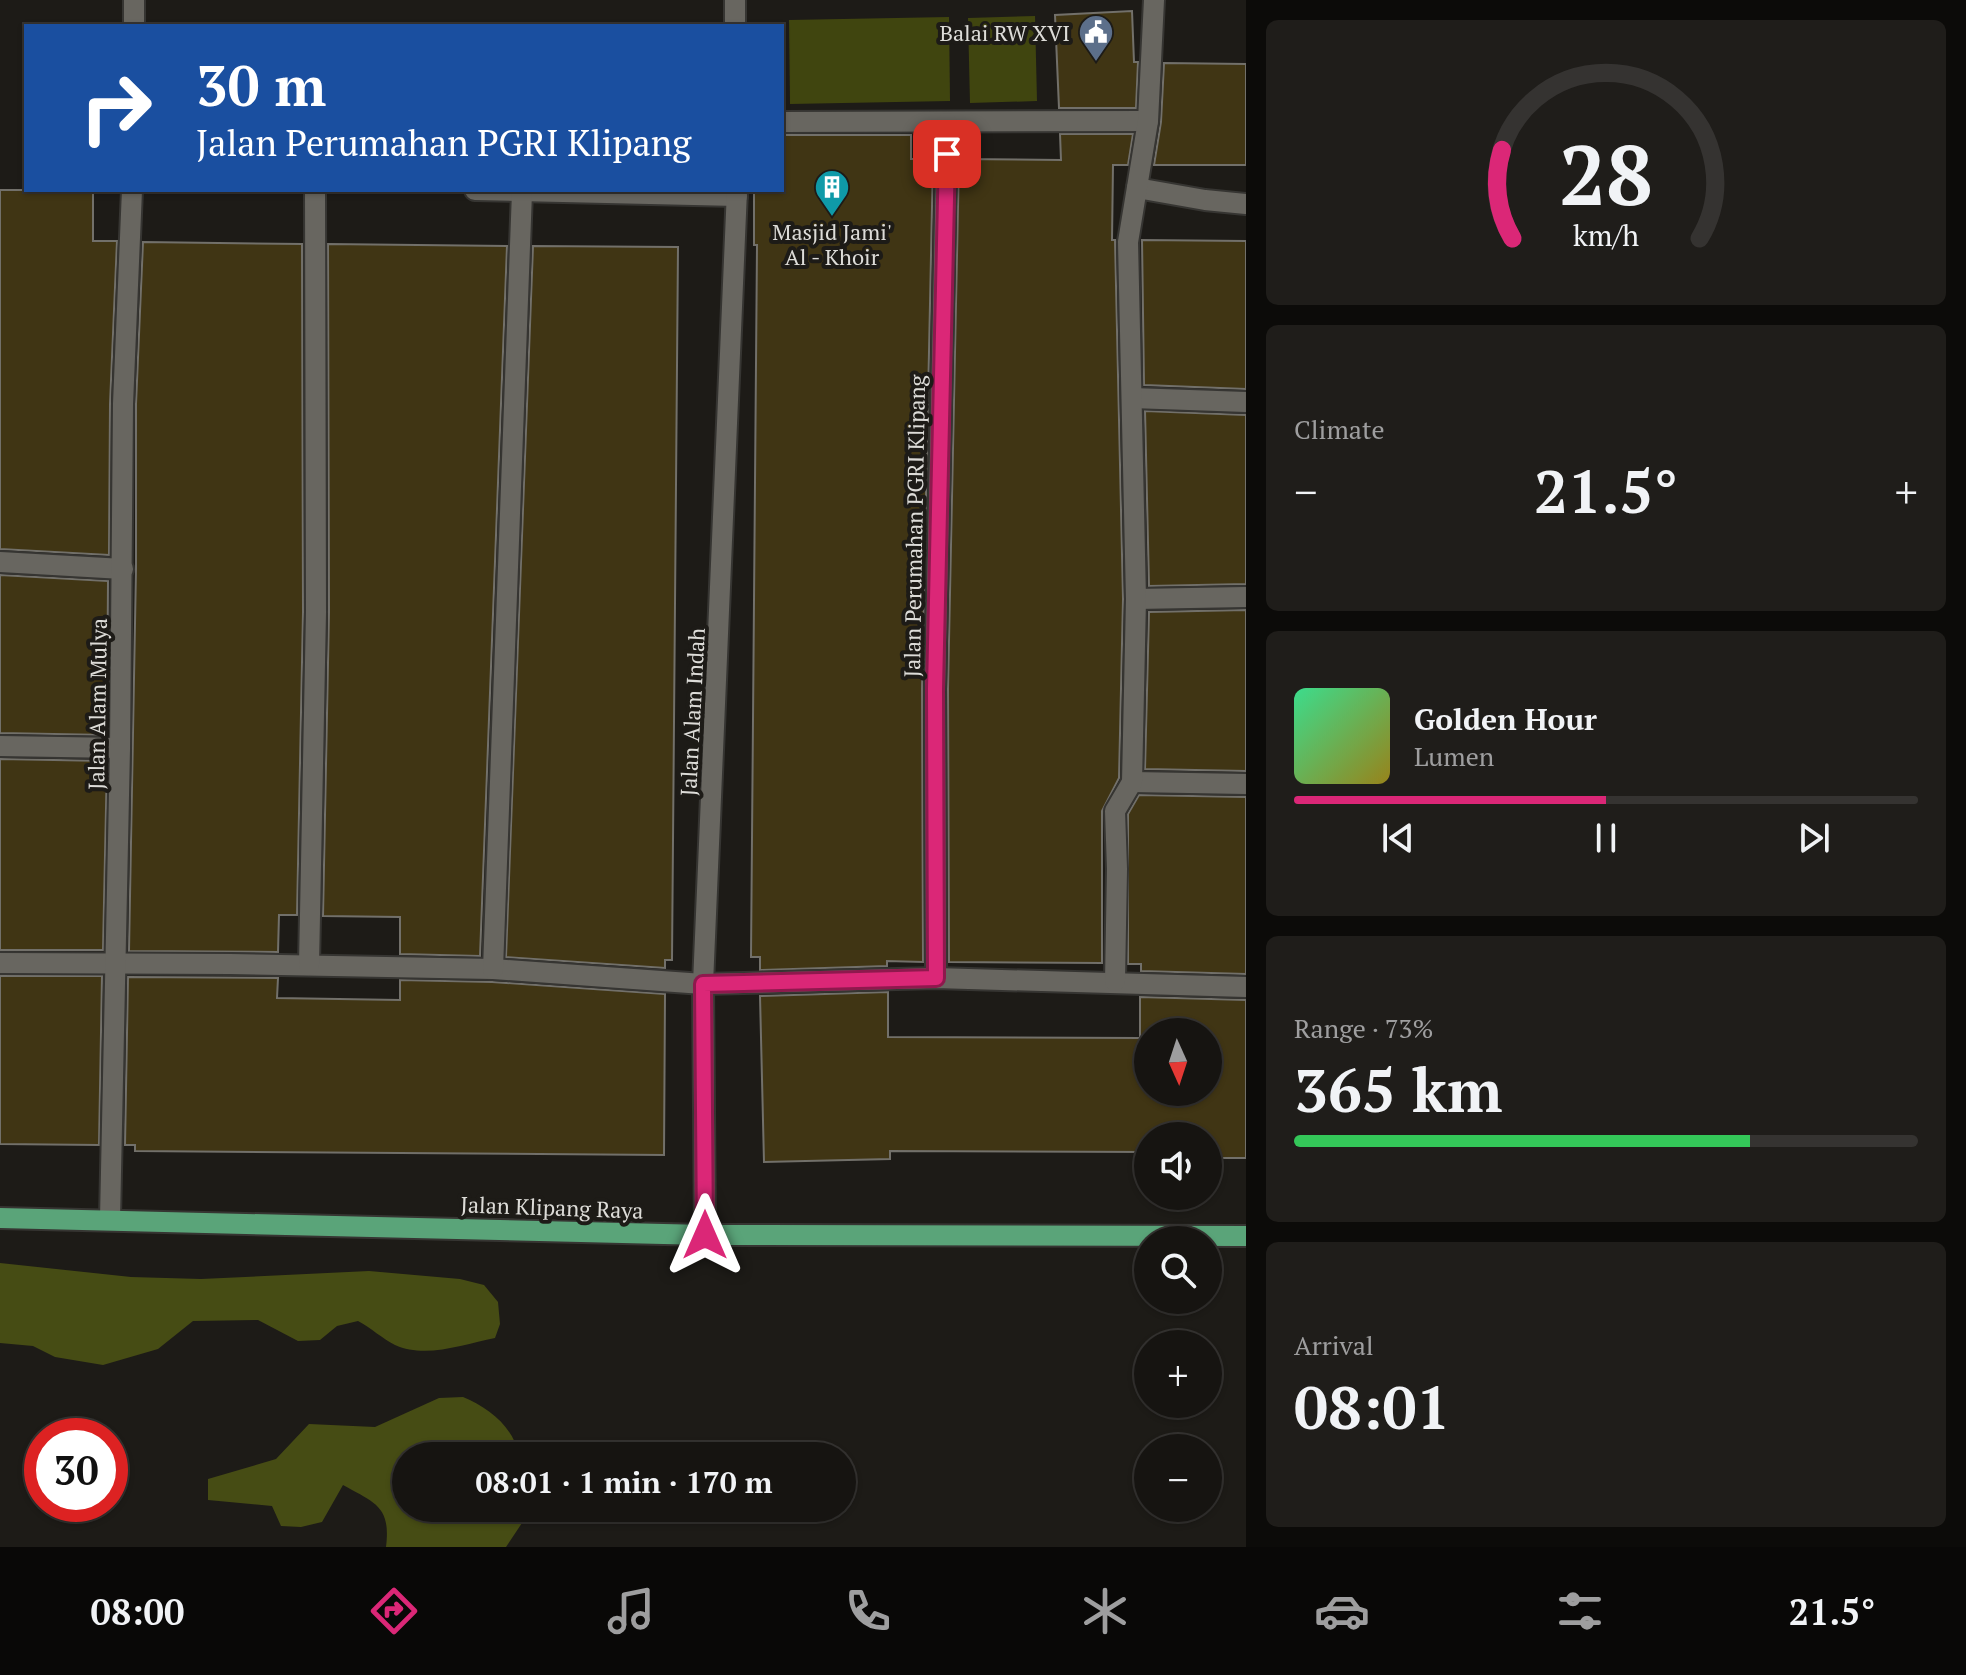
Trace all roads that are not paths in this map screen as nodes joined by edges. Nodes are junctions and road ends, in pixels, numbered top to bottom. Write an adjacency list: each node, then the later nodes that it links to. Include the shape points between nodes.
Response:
1 (134, 0): 4 (street)
2 (735, 0): 5 (street)
3 (1154, 0): 6 (street)
4 (134, 24)
5 (735, 24)
6 (1148, 121): 8 (street); 9 (street)
7 (784, 122): 8 (street)
8 (947, 123): 29 (street, Jalan Perumahan PGRI Klipang, via 935,689)
9 (1137, 188): 14 (street); 15 (street, via 1128,242)
10 (132, 192): 18 (street, Jalan Alam Mulya)
11 (315, 192): 27 (street, via 316,612)
12 (522, 192): 13 (street); 28 (street)
13 (737, 193): 31 (street, Jalan Alam Indah)
14 (1246, 204)
15 (1132, 398): 16 (street); 20 (street)
16 (1246, 402)
17 (0, 562): 18 (street)
18 (123, 569): 22 (street, Jalan Alam Mulya)
19 (1246, 597): 20 (street)
20 (1136, 599): 23 (street)
21 (0, 746): 22 (street)
22 (120, 748): 26 (street, Jalan Alam Mulya)
23 (1132, 782): 24 (street); 30 (street, via 1115,811)
24 (1246, 784)
25 (0, 963): 26 (street)
26 (116, 964): 27 (street); 34 (street, Jalan Alam Mulya)
27 (309, 965): 28 (street)
28 (493, 969): 31 (street)
29 (936, 978): 30 (street); 31 (street)
30 (1115, 981): 32 (street)
31 (703, 984): 35 (street, Jalan Alam Indah)
32 (1246, 987)
33 (0, 1218): 34 (main road, Jalan Klipang Raya)
34 (110, 1219): 35 (main road, Jalan Klipang Raya)
35 (705, 1235): 36 (main road, Jalan Klipang Raya)
36 (1246, 1236)

